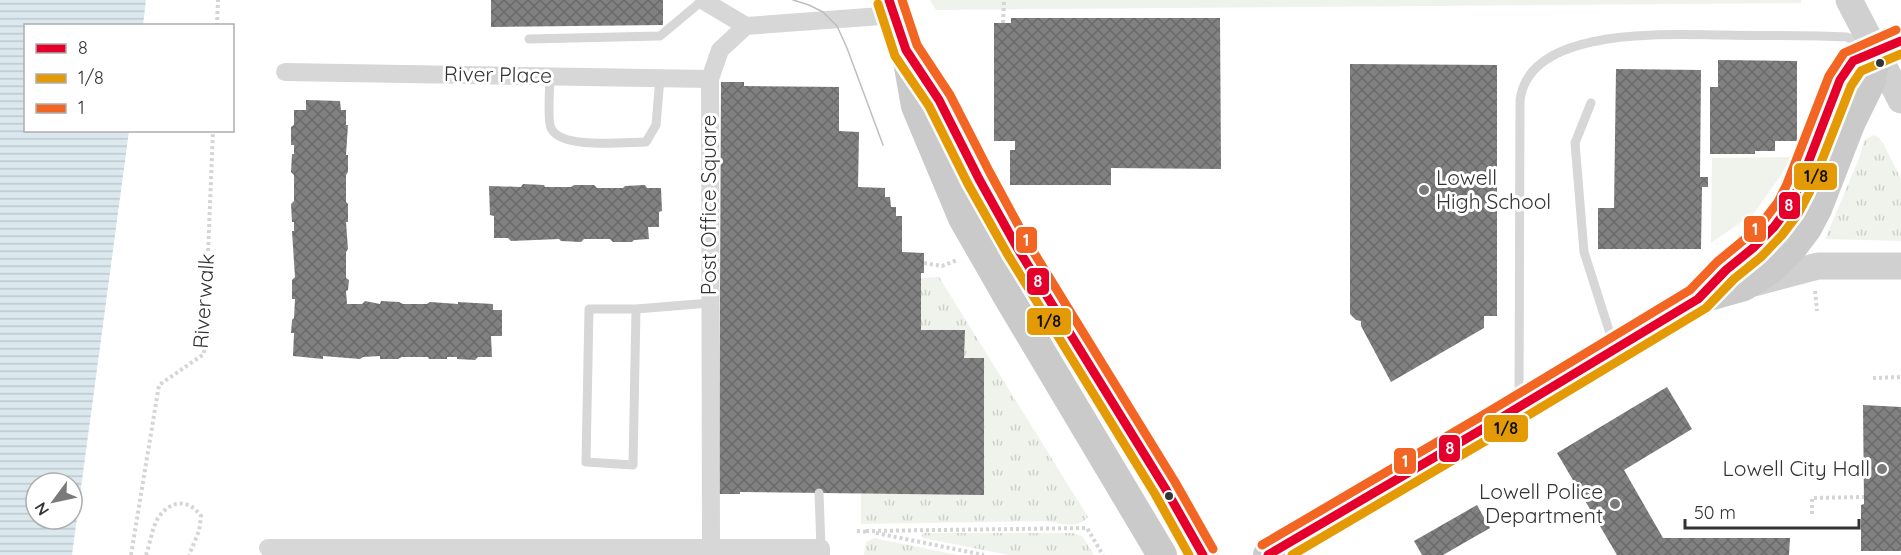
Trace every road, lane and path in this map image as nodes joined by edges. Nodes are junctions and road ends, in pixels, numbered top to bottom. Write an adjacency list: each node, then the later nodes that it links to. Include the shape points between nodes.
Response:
1 (218, 0): 7 (path)
2 (704, 0): 9 (street); 10 (lane, via 660,36)
3 (1004, 0): 6 (path)
4 (1849, 0): 12 (main road)
5 (892, 7): 9 (street); 13 (main road)
6 (1003, 23)
7 (217, 24)
8 (615, 25): 10 (lane)
9 (746, 26): 17 (street, Post Office Square, via 720,50)
10 (615, 37): 11 (lane)
11 (529, 39)
12 (1888, 47): 18 (main road); 24 (main road, via 1850,124 1807,228 1772,268); 26 (main road, via 1853,61 1840,80 1788,208 1774,227); 33 (lane, via 1847,37 1630,35 1574,46 1547,58 1530,74 1520,101)
13 (906, 50): 49 (main road, via 916,106 963,218); 50 (main road, via 939,100 1018,249)
14 (285, 72): 15 (street, River Place)
15 (550, 76): 16 (street, River Place); 16 (lane, via 550,127 557,136 578,143 646,142 656,125)
16 (660, 78): 17 (street, River Place)
17 (710, 79): 27 (street, Post Office Square)
18 (1901, 100)
19 (1591, 103): 30 (lane, via 1575,143 1584,252)
20 (213, 132): 44 (path, Riverwalk, via 204,354 159,385)
21 (957, 260): 22 (path, via 942,266)
22 (924, 263)
23 (1901, 266): 24 (main road, via 1818,266)
24 (1744, 285): 26 (main road)
25 (1816, 288): 29 (path)
26 (1698, 299): 30 (main road)
27 (710, 303): 28 (lane); 39 (street, Post Office Square)
28 (636, 309): 28 (lane, via 589,309 586,462 633,465)
29 (1817, 311)
30 (1615, 349): 33 (main road)
31 (1901, 377): 32 (path)
32 (1873, 378)
33 (1519, 407): 51 (main road)
34 (819, 493): 43 (lane)
35 (1863, 497): 36 (path, via 1812,498)
36 (1812, 514)
37 (857, 531): 38 (path)
38 (866, 531): 47 (path); 48 (path, via 1087,528)
39 (711, 548): 41 (street); 42 (street)
40 (268, 551): 41 (street)
41 (339, 551)
42 (729, 551): 43 (street)
43 (821, 551)
44 (131, 555)
45 (146, 555): 46 (path, via 158,519 176,504 194,507 201,516)
46 (189, 555)
47 (984, 555)
48 (1103, 555)
49 (1162, 555)
50 (1203, 555)
51 (1268, 555)

